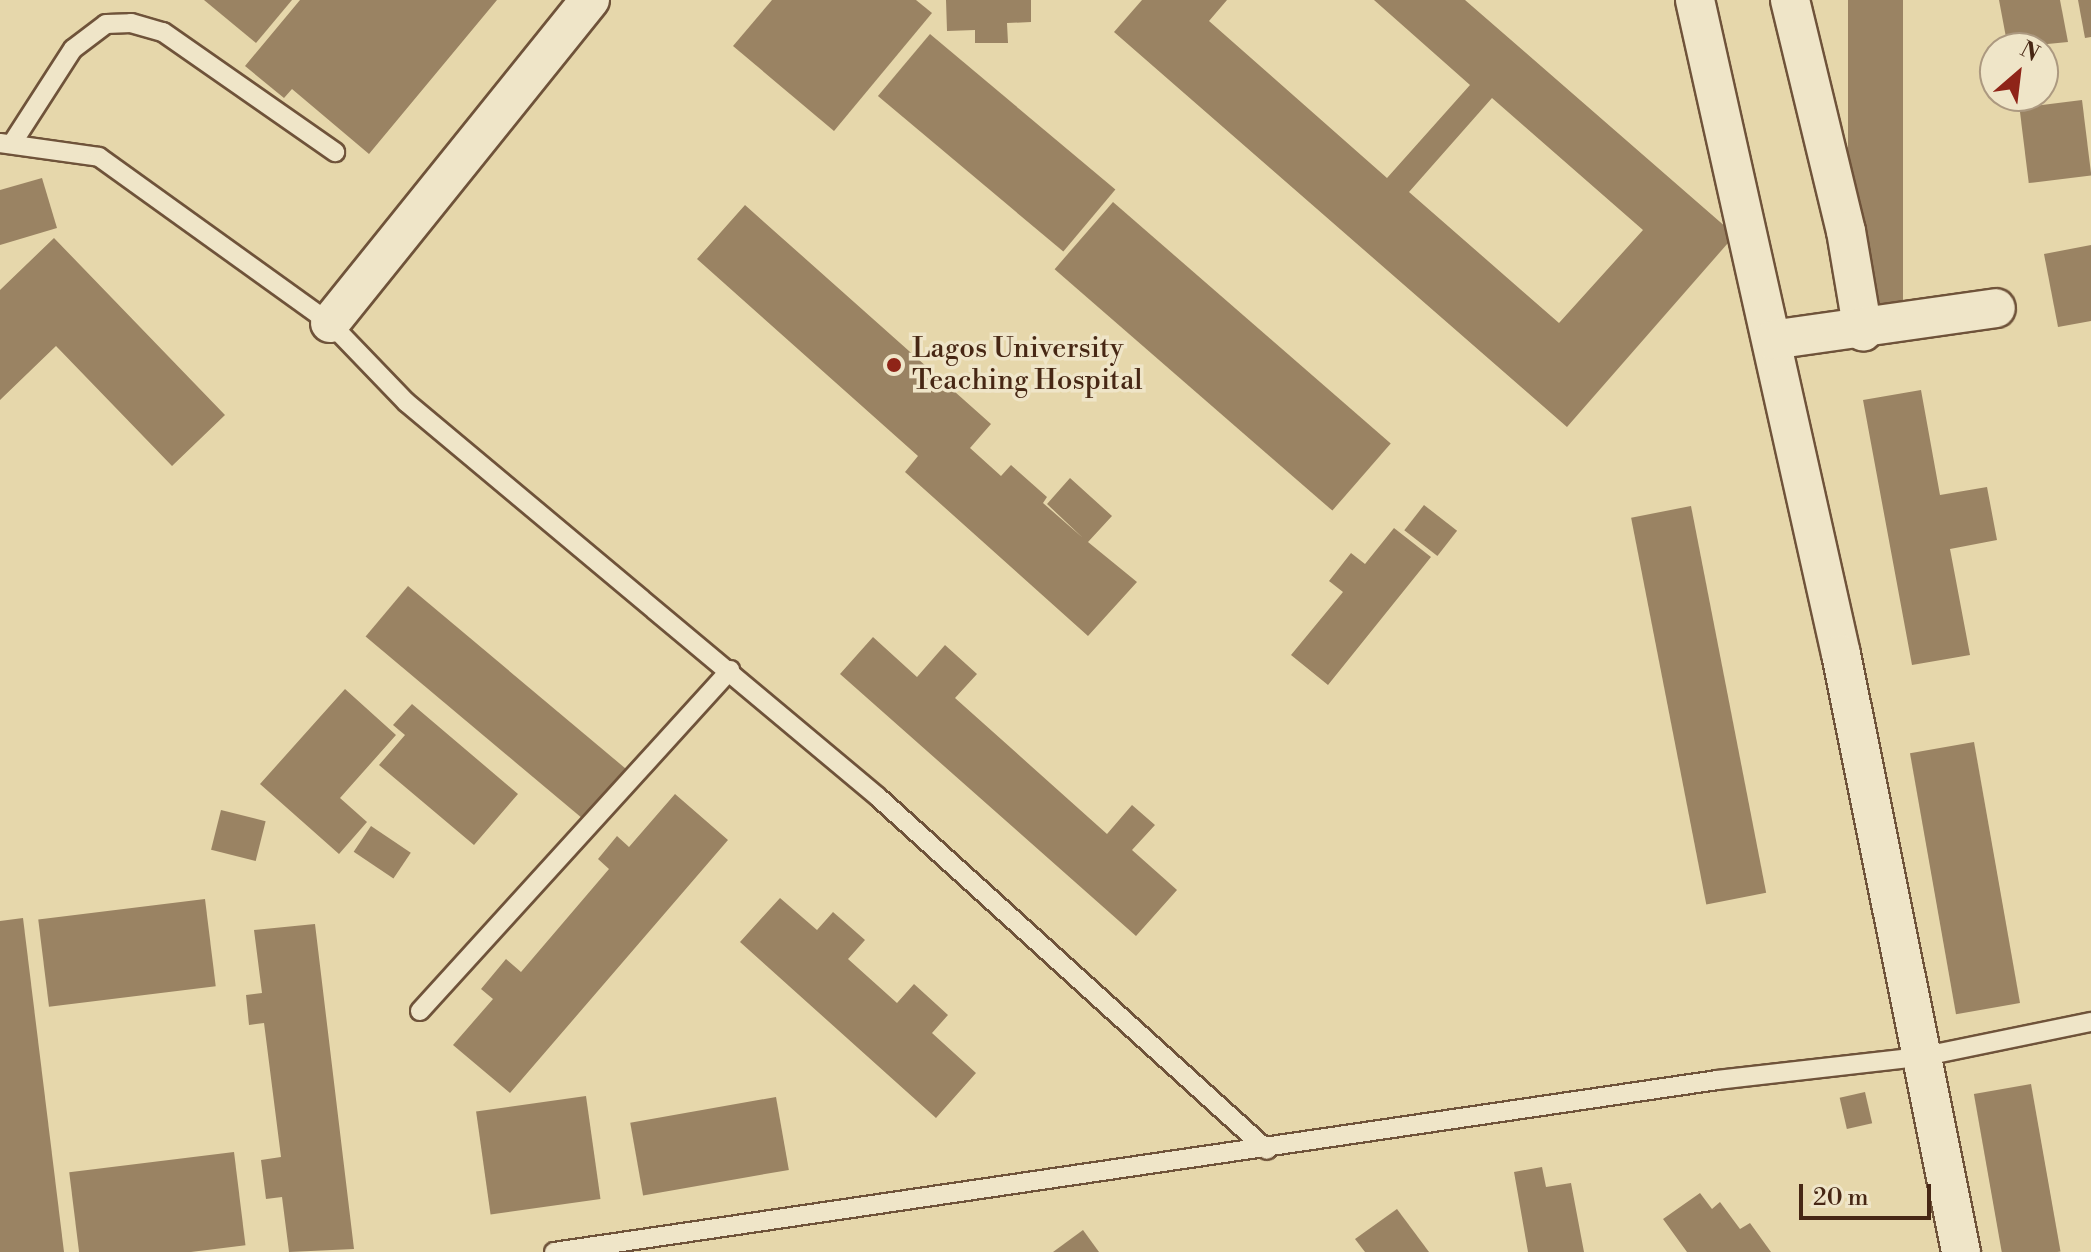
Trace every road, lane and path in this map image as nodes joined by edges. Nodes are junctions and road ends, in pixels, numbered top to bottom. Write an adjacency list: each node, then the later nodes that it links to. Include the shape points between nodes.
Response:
1 (590, 0): 7 (street)
2 (1695, 0): 9 (street)
3 (1790, 0): 8 (street)
4 (6, 143): 5 (lane, via 73,49 106,24 131,23 163,32); 7 (lane, via 99,157)
5 (335, 152)
6 (1996, 308): 8 (street)
7 (330, 323): 10 (lane, via 494,479)
8 (1863, 332): 9 (street)
9 (1772, 340): 13 (street)
10 (730, 670): 11 (lane); 14 (lane)
11 (420, 1011)
12 (2091, 1022): 13 (lane)
13 (1920, 1057): 14 (lane, via 1717,1080); 17 (street)
14 (1267, 1150): 15 (lane)
15 (590, 1250): 16 (lane)
16 (554, 1252)
17 (1961, 1252)

